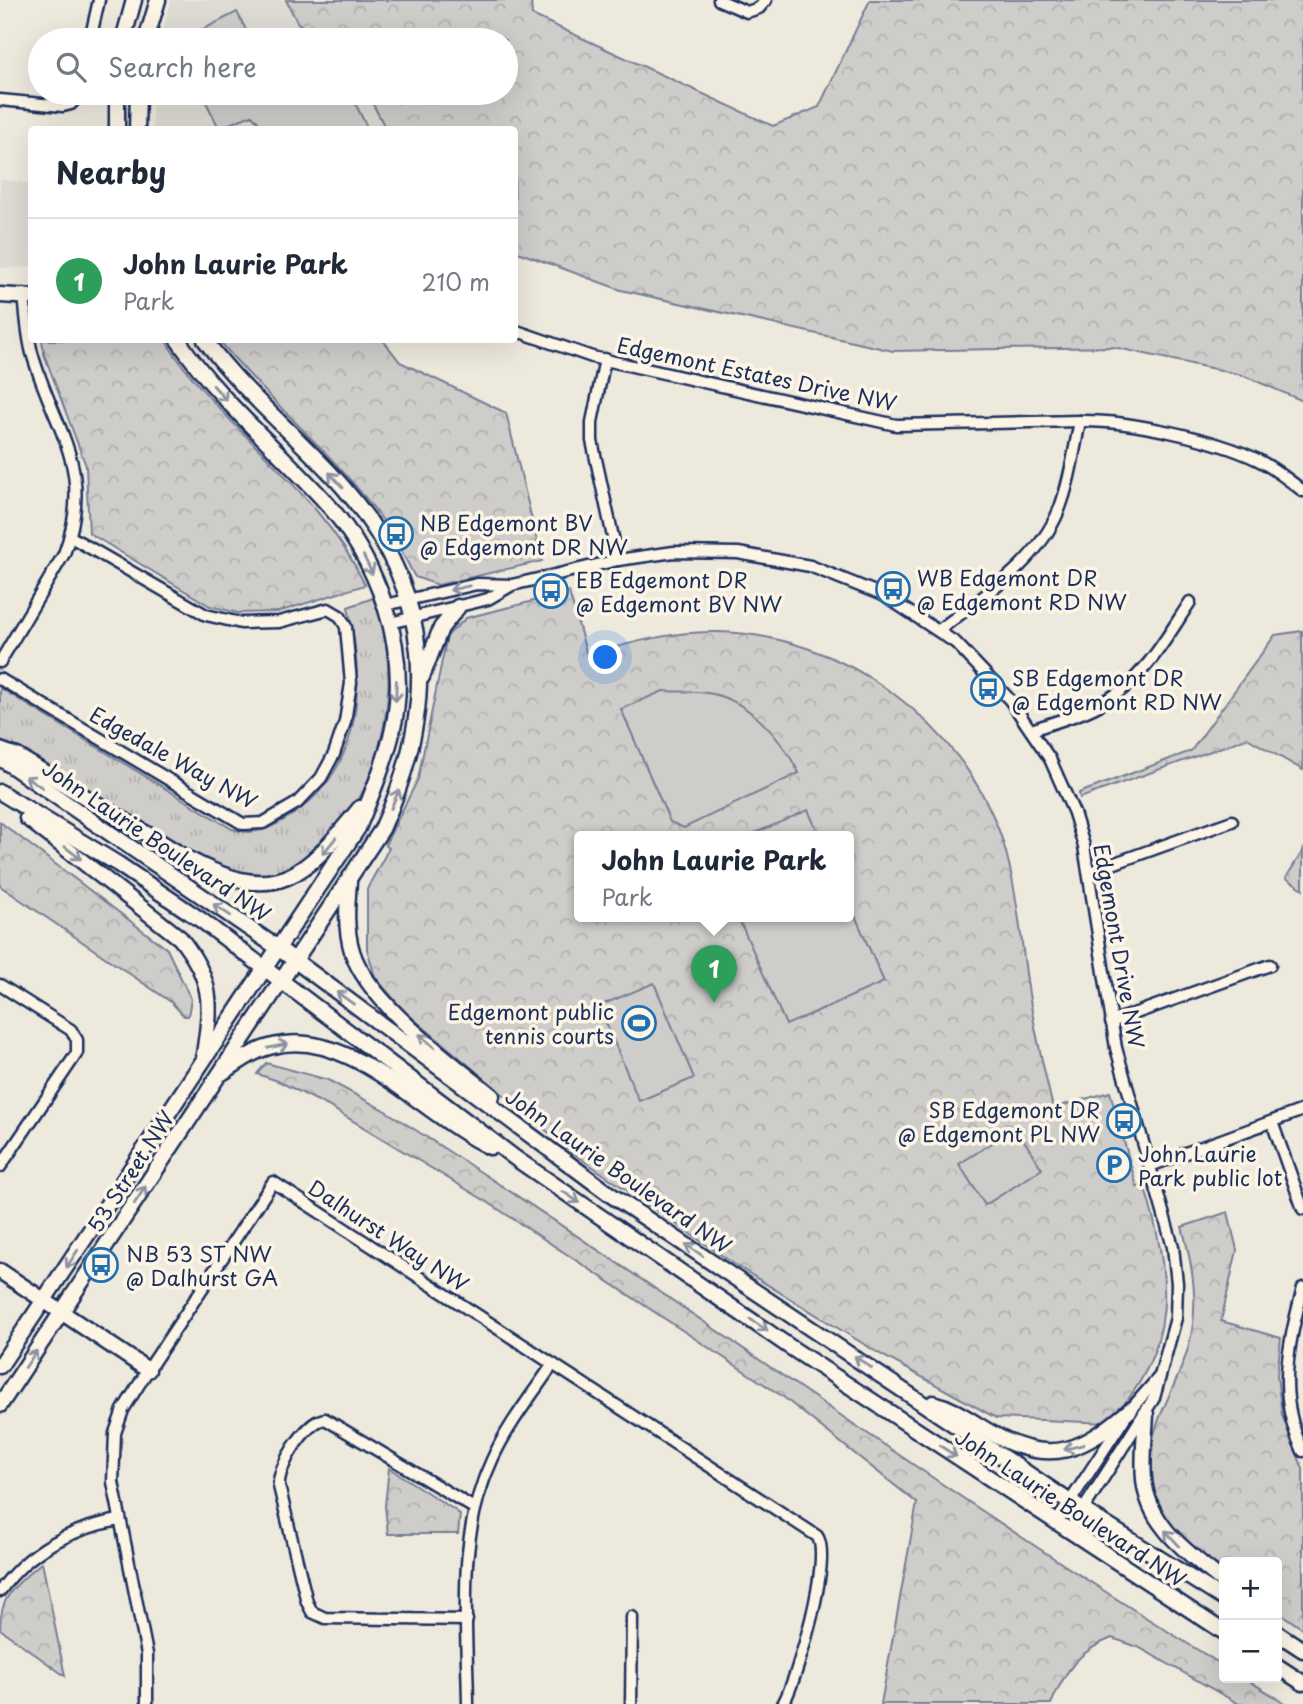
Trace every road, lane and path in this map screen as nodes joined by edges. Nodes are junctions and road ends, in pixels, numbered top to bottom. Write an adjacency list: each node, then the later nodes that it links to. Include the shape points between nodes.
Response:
1 (99, 0): 6 (street)
2 (134, 0): 7 (main road)
3 (158, 0): 8 (main road)
4 (719, 0): 5 (street, via 747,12)
5 (766, 0)
6 (93, 28)
7 (126, 28)
8 (150, 28)
9 (0, 100): 10 (street)
10 (28, 103)
11 (117, 105): 13 (main road)
12 (138, 105): 14 (main road)
13 (117, 126)
14 (137, 126)
15 (28, 294): 16 (main road)
16 (0, 295)
17 (518, 331): 21 (street, Edgemont Estates Drive NW)
18 (31, 343): 24 (street, via 75,470)
19 (180, 343): 29 (main road, 53 Street NW, one-way to 29, via 221,395 344,523)
20 (207, 343): 27 (main road, one-way to 20, via 395,561 365,513)
21 (606, 359): 22 (street, Edgemont Estates Drive NW, via 896,425); 25 (street, via 592,441)
22 (1080, 421): 23 (street, Edgemont Estates Drive NW, via 1127,425 1230,449 1259,461); 33 (street, via 1064,495 1043,539 1022,564)
23 (1303, 491)
24 (71, 537): 34 (street); 35 (street, Edgedale Way NW, via 191,608 224,621 264,623 328,609 338,613 346,627 351,683 334,754 321,778 297,803 263,823 243,824)
25 (618, 560): 26 (street, Edgemont Drive NW); 33 (street, Edgemont Drive NW, via 690,551 782,559 868,587)
26 (512, 585): 27 (street, Edgemont Drive NW, one-way to 27, via 477,584); 30 (street, Edgemont Drive NW, via 488,599)
27 (408, 600): 29 (street, Edgemont Drive NW); 31 (main road)
28 (1190, 603): 37 (street, via 1142,672 1123,689 1103,703)
29 (385, 605): 32 (main road, 53 Street NW)
30 (458, 607): 31 (street, Edgemont Drive NW); 36 (main road, via 440,628)
31 (413, 617): 32 (street, Edgemont Drive NW); 36 (main road)
32 (390, 623): 41 (main road, 53 Street NW, one-way to 41, via 396,668 393,730)
33 (939, 631): 37 (street, Edgemont Drive NW, via 998,684)
34 (0, 662)
35 (0, 679)
36 (420, 681): 44 (main road, 53 Street NW, one-way to 36, via 382,829 401,785 413,742)
37 (1032, 730): 43 (street, Edgemont Drive NW, via 1069,800)
38 (0, 750): 41 (main road, one-way to 38, via 320,858 267,883 243,882 190,860 18,756)
39 (0, 758): 45 (main road, John Laurie Boulevard NW, one-way to 39)
40 (0, 794): 48 (main road, John Laurie Boulevard NW, via 118,864); 52 (main road, one-way to 52, via 180,937 204,973 210,997)
41 (372, 794): 45 (main road, 53 Street NW, via 358,828)
42 (1232, 821): 43 (street)
43 (1090, 872): 51 (street, Edgemont Drive NW)
44 (349, 880): 46 (main road, 53 Street NW); 59 (main road, one-way to 44, via 599,1179 465,1073 377,993 359,968 348,939)
45 (278, 948): 46 (main road, John Laurie Boulevard NW); 48 (main road, 53 Street NW)
46 (295, 961): 49 (main road, 53 Street NW); 59 (main road, John Laurie Boulevard NW, one-way to 46)
47 (1270, 965): 51 (street)
48 (265, 967): 49 (main road, John Laurie Boulevard NW); 52 (main road, 53 Street NW)
49 (282, 980): 53 (main road, 53 Street NW); 56 (main road, John Laurie Boulevard NW)
50 (0, 985): 58 (street, via 71,1030 78,1046)
51 (1111, 1022): 57 (street, Edgemont Drive NW)
52 (203, 1059): 63 (main road, 53 Street NW, one-way to 63)
53 (218, 1076): 56 (main road, one-way to 56, via 274,1045 325,1046 367,1067 469,1137); 64 (main road, 53 Street NW, one-way to 53)
54 (1303, 1110): 55 (street)
55 (1272, 1122): 57 (street); 60 (street)
56 (514, 1158): 78 (main road, John Laurie Boulevard NW, one-way to 78)
57 (1150, 1166): 68 (street, Edgemont Drive NW, via 1173,1247 1177,1283 1176,1318)
58 (0, 1167)
59 (611, 1195): 69 (main road, John Laurie Boulevard NW, one-way to 59)
60 (1303, 1209)
61 (0, 1271): 63 (main road)
62 (1303, 1288): 73 (street, via 1284,1384)
63 (44, 1301): 64 (main road); 66 (main road, 53 Street NW)
64 (62, 1313): 67 (main road); 70 (main road, 53 Street NW, one-way to 64)
65 (552, 1364): 67 (street, Dalhurst Way NW, via 273,1182); 75 (street, via 492,1459); 93 (street, Dalhurst Way NW, via 821,1540 823,1553 805,1645)
66 (0, 1366)
67 (148, 1370): 77 (street, Dalhurst Way NW, via 123,1410 113,1445 111,1470)
68 (1159, 1377): 71 (street, Edgemont Drive NW); 72 (street, Edgemont Drive NW)
69 (920, 1399): 71 (main road, one-way to 69, via 1084,1445 1037,1452 995,1435 953,1408); 74 (main road, John Laurie Boulevard NW)
70 (0, 1405)
71 (1130, 1410): 74 (street, Edgemont Drive NW)
72 (1146, 1414): 76 (street, Edgemont Drive NW); 80 (main road, one-way to 72, via 1181,1548 1152,1509 1144,1478)
73 (1303, 1451)
74 (1070, 1502): 76 (main road, John Laurie Boulevard NW); 78 (street, Edgemont Drive NW)
75 (474, 1508): 84 (street, via 467,1546); 84 (street, via 325,1419 312,1423 279,1475 312,1612 325,1618)
76 (1083, 1511): 79 (street, Edgemont Drive NW); 82 (main road, John Laurie Boulevard NW)
77 (119, 1520): 81 (street, via 57,1540 17,1571); 90 (street, Dalhurst Way NW, via 147,1654)
78 (1056, 1523): 79 (main road, John Laurie Boulevard NW)
79 (1069, 1532): 85 (main road, John Laurie Boulevard NW)
80 (1219, 1578)
81 (0, 1591)
82 (1219, 1597)
83 (632, 1617): 92 (street)
84 (467, 1620): 91 (street)
85 (1219, 1629)
86 (1282, 1636): 87 (main road)
87 (1303, 1650)
88 (1282, 1669): 89 (main road)
89 (1303, 1683)
90 (147, 1704)
91 (468, 1704)
92 (631, 1704)
93 (783, 1704)

